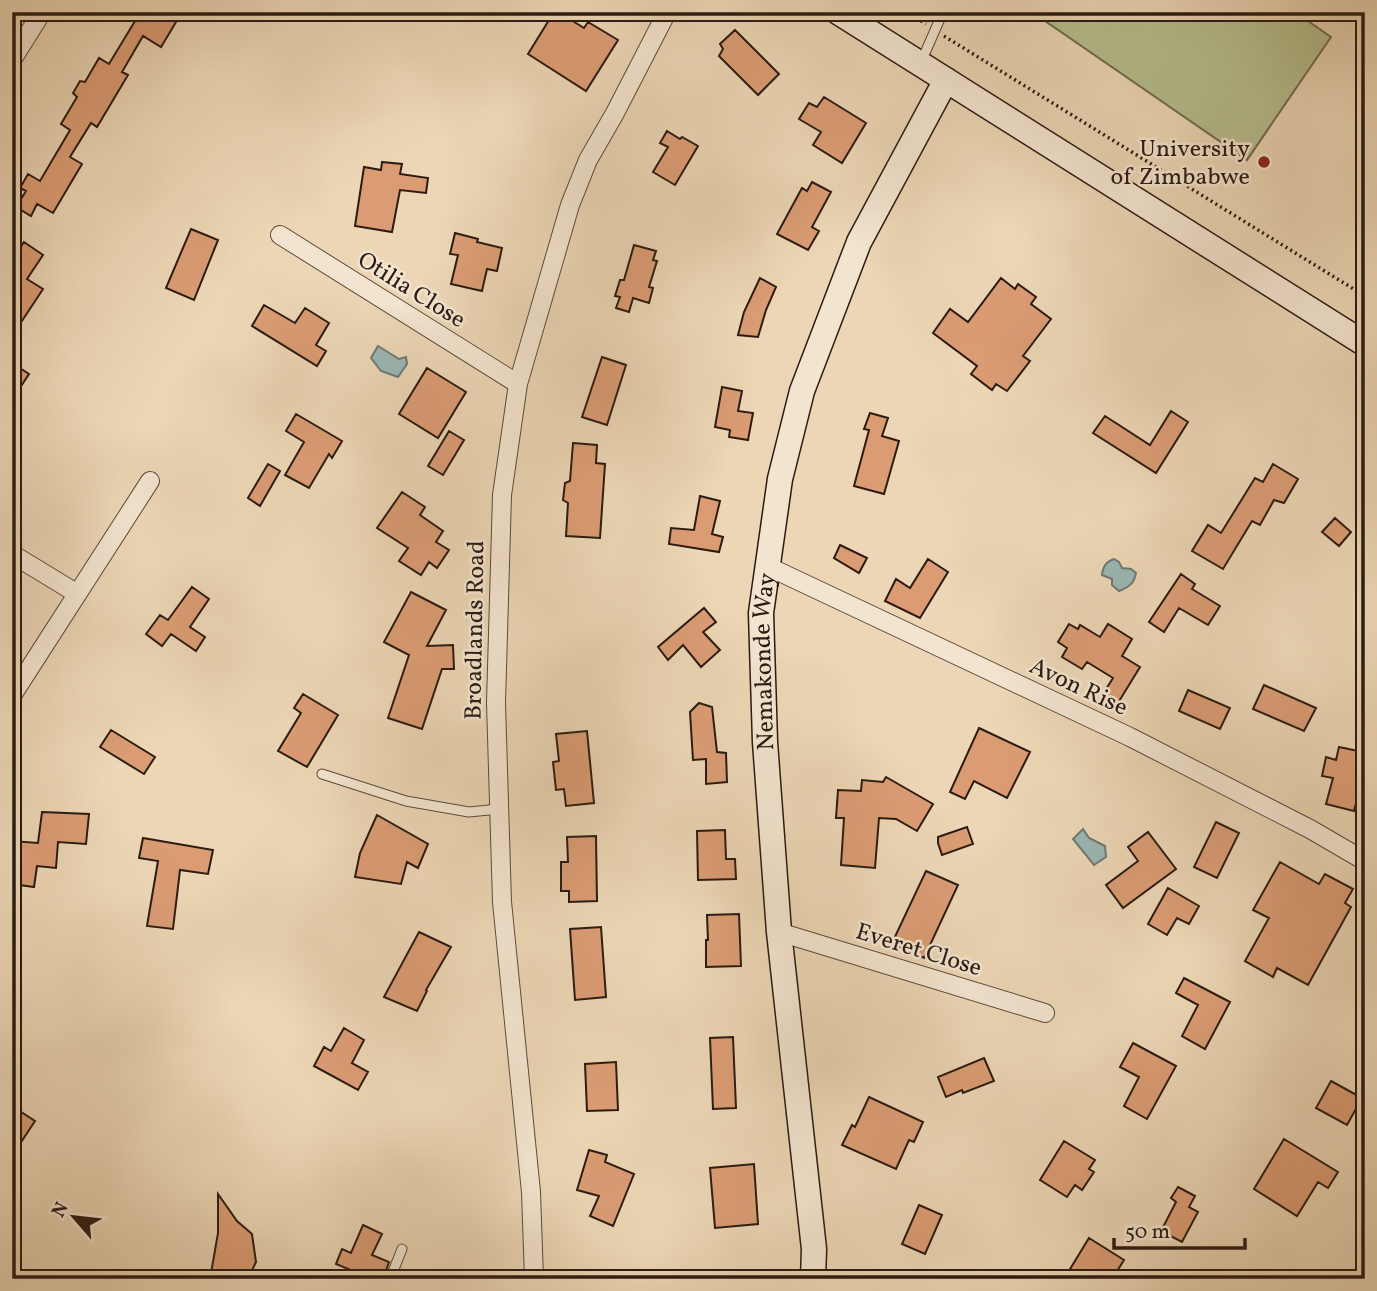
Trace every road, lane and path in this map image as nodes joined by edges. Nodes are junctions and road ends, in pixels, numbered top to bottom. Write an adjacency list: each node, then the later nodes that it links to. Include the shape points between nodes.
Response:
1 (42, 12): 7 (street)
2 (667, 12): 13 (street, Broadlands Road, via 588,160 570,205)
3 (838, 12): 8 (street)
4 (907, 12): 6 (path)
5 (943, 12): 6 (lane)
6 (934, 30): 8 (lane); 11 (path)
7 (12, 60)
8 (920, 64): 9 (street)
9 (946, 80): 12 (street); 16 (street, Nemakonde Way, via 859,242 802,391 779,479)
10 (280, 235): 13 (street, Otilia Close)
11 (1365, 296)
12 (1365, 344)
13 (519, 384): 20 (street, Broadlands Road, via 502,495 496,703)
14 (150, 481): 17 (street)
15 (12, 554): 17 (street)
16 (767, 566): 21 (street, Avon Rise, via 1130,737); 22 (street, Nemakonde Way, via 761,613 765,742)
17 (76, 593): 18 (street)
18 (13, 694)
19 (322, 774): 20 (lane, via 406,801 469,812)
20 (499, 809): 26 (street, Broadlands Road, via 502,902 531,1192)
21 (1365, 861)
22 (779, 932): 23 (street, Everet Close); 27 (street, Nemakonde Way, via 814,1249)
23 (1045, 1013)
24 (402, 1249): 25 (lane)
25 (390, 1279)
26 (534, 1279)
27 (813, 1279)

